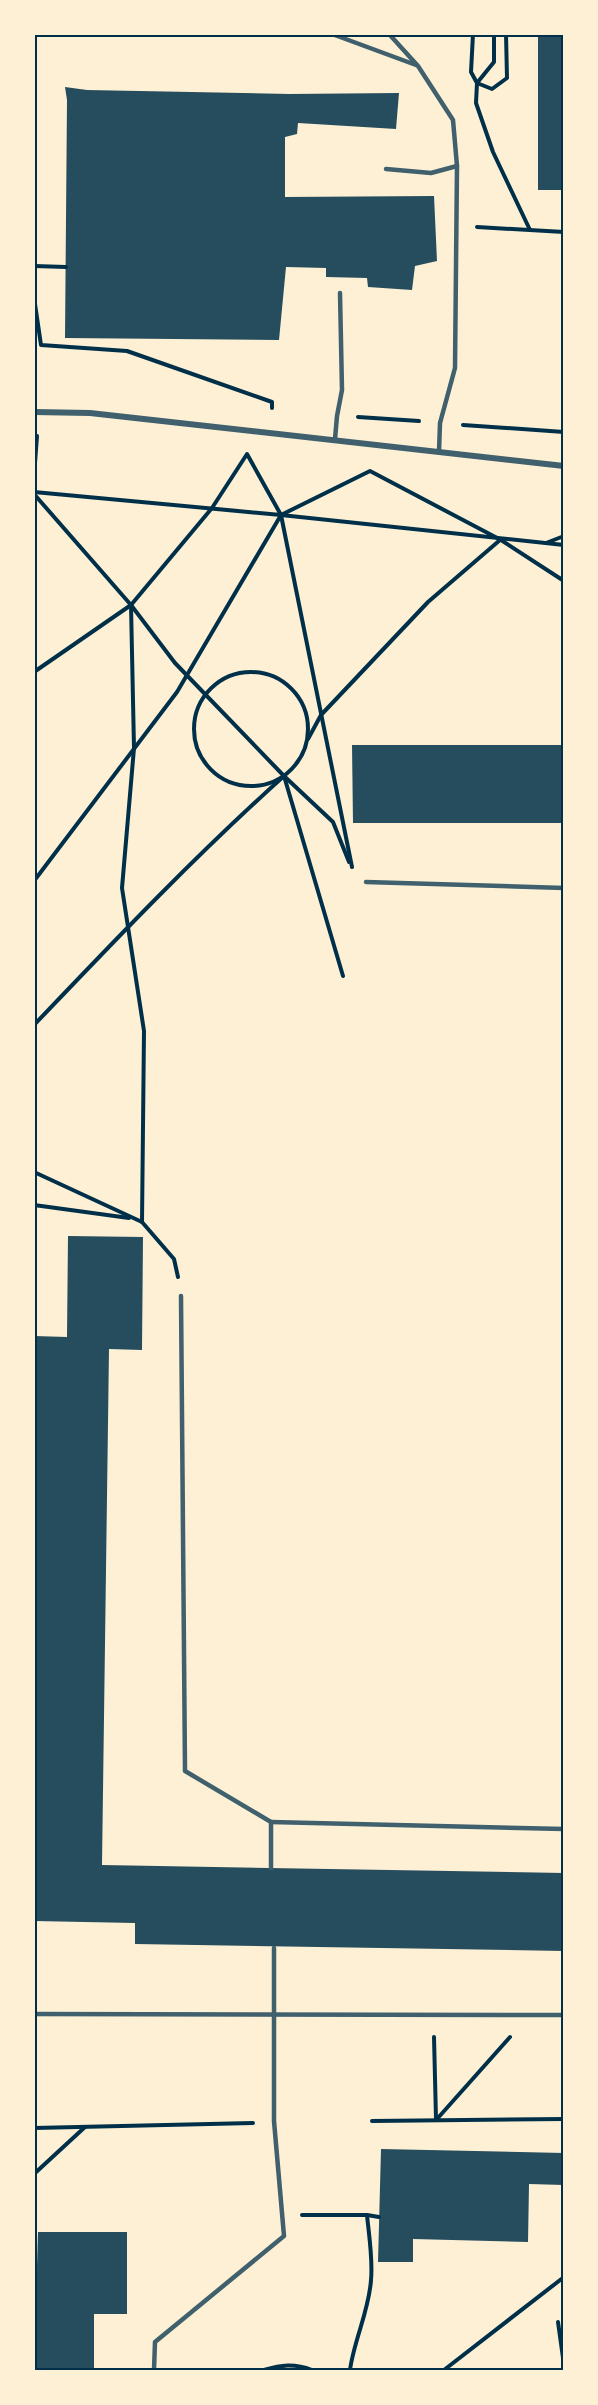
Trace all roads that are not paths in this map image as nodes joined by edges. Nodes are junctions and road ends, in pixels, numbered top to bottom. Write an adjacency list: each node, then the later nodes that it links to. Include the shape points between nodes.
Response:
1 (332, 34): 3 (lane)
2 (390, 35): 3 (lane)
3 (418, 66): 4 (lane, via 453,120)
4 (457, 166): 5 (lane, via 431,173); 9 (lane, via 455,368 440,423)
5 (386, 170)
6 (340, 293): 8 (lane, via 342,390)
7 (34, 412): 8 (street, via 90,413)
8 (335, 439): 9 (street)
9 (440, 452): 10 (street)
10 (564, 466)
11 (366, 882): 12 (lane)
12 (564, 888)
13 (181, 1296): 14 (lane, via 185,1771)
14 (271, 1822): 15 (lane); 16 (lane)
15 (564, 1830)
16 (272, 1868)
17 (274, 1948): 20 (lane)
18 (34, 2014): 20 (lane)
19 (564, 2015): 20 (lane)
20 (274, 2016): 21 (lane, via 274,2121 284,2236 155,2342)
21 (154, 2370)

